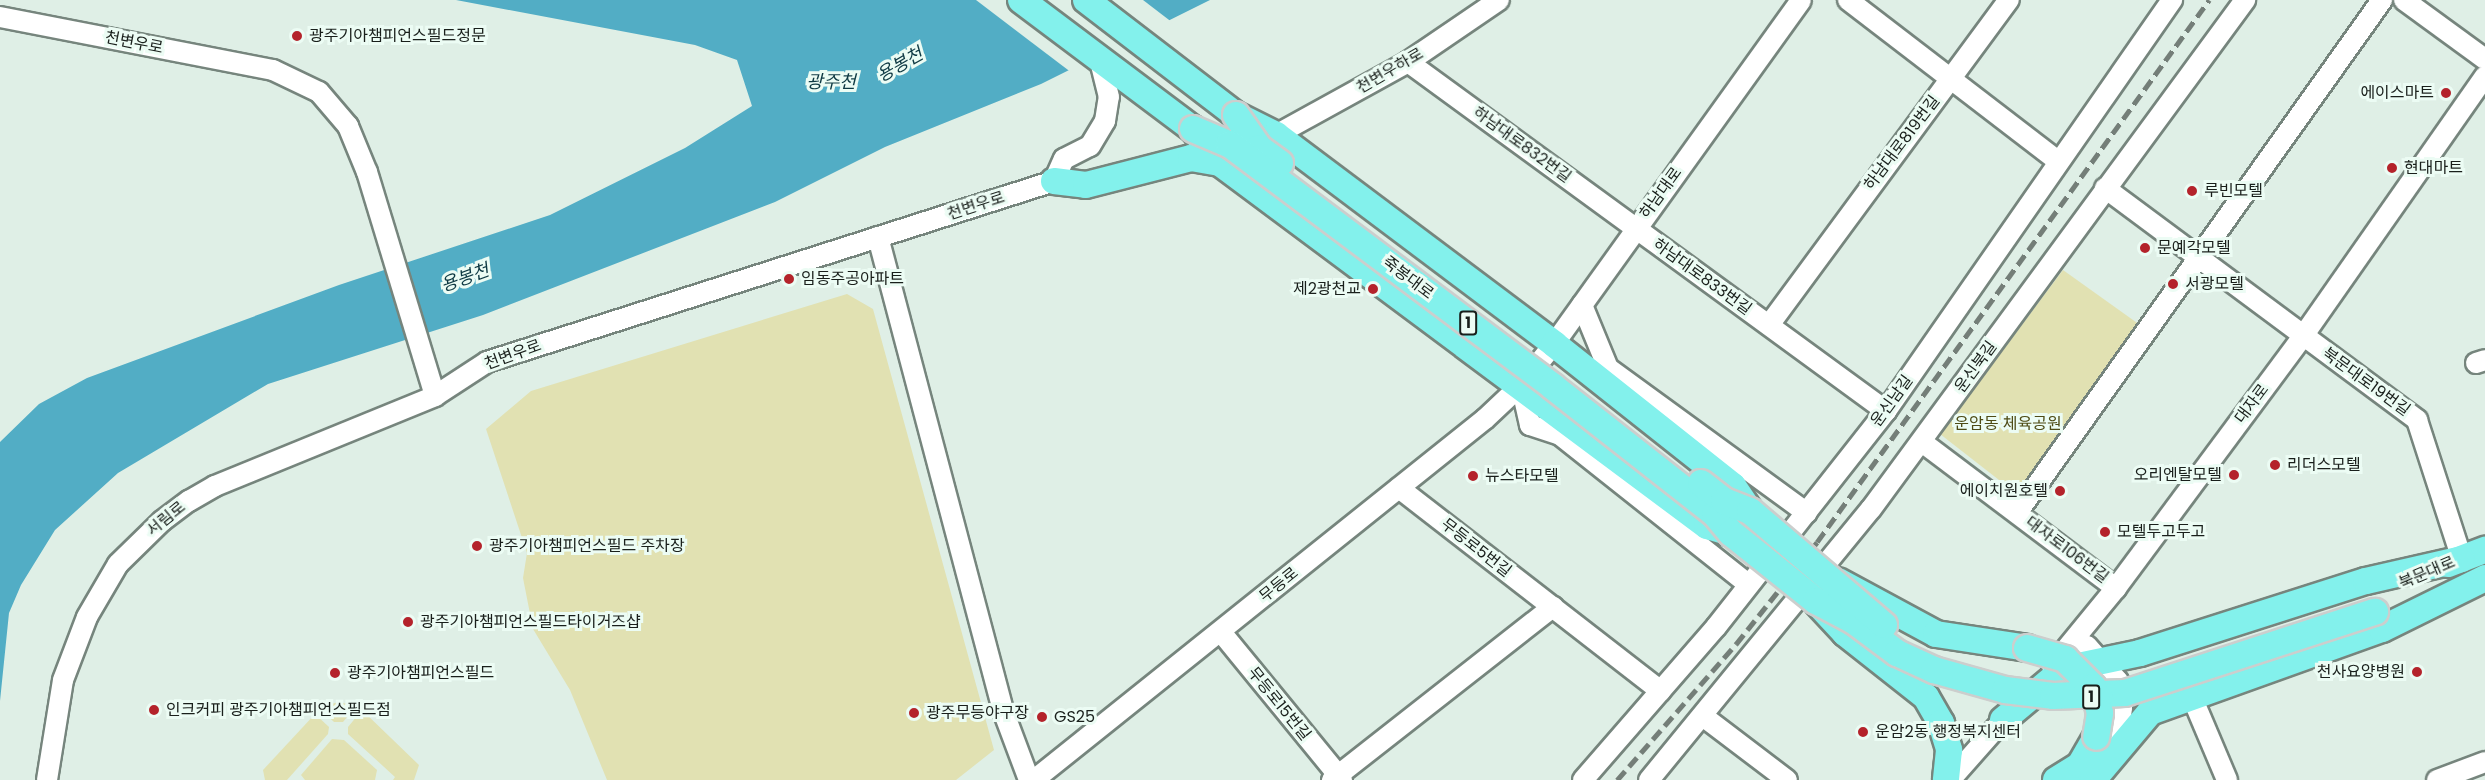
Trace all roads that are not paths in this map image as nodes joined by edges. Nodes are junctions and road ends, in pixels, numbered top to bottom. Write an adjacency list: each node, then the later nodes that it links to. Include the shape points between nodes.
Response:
1 (1021, 0): 13 (main road, 죽봉대로 / 1)
2 (1086, 0): 17 (main road, 1)
3 (1498, 0): 14 (street, 천변우하로)
4 (1801, 0): 25 (street, 하남대로)
5 (1848, 0): 16 (street)
6 (2009, 0): 16 (street, 하남대로819번길)
7 (2172, 0): 20 (street, 운신남길)
8 (2245, 0): 23 (street, 운신북길)
9 (2382, 0): 27 (street)
10 (2404, 0): 12 (street)
11 (0, 17): 33 (street, 천변우로, via 273,70 319,92 337,110 355,143)
12 (2485, 59)
13 (1100, 60): 18 (main road, 죽봉대로 / 1); 22 (street, via 1108,97 1105,120 1090,146 1064,159)
14 (1408, 62): 19 (street, 천변우하로); 25 (street, 하남대로832번길)
15 (2485, 76): 30 (street, 대자로)
16 (1951, 77): 20 (street); 24 (street, 하남대로819번길)
17 (1236, 115): 19 (main road); 37 (main road, 죽봉대로 / 1, bridge, via 1268,154 1724,501)
18 (1194, 129): 21 (main road); 40 (main road, 죽봉대로 / 1, bridge, via 1229,144 1533,372 1714,514)
19 (1276, 135): 31 (main road)
20 (2058, 161): 34 (street, 운신남길)
21 (1220, 164): 22 (main road, via 1191,158 1086,185); 32 (main road)
22 (1054, 181): 26 (street, 천변우로)
23 (2105, 188): 27 (street, 북문대로19번길); 35 (street, 운신북길)
24 (1854, 208): 29 (street, 하남대로833번길)
25 (1635, 229): 28 (street, 하남대로); 29 (street, 하남대로833번길)
26 (878, 237): 33 (street, 천변우로, via 487,362); 60 (street, via 1004,713)
27 (2198, 258): 30 (street, 북문대로19번길); 39 (street, 대자로106번길)
28 (1582, 305): 31 (street, 하남대로); 38 (street, via 1608,368)
29 (1768, 325): 34 (street, 하남대로833번길)
30 (2303, 336): 41 (street, 북문대로19번길, via 2417,420); 45 (street, 대자로)
31 (1554, 344): 32 (street, 하남대로); 37 (main road, via 1733,486)
32 (1521, 385): 36 (street, 무등로); 40 (main road, via 1707,526); 44 (street, via 1530,425 1560,435)
33 (435, 396): 59 (street, 서림로, via 215,486 180,508 139,542 104,585 75,644 63,680)
34 (1886, 411): 38 (street, 운신남길)
35 (1922, 442): 39 (street, 대자로106번길); 54 (street, 운신북길)
36 (1399, 488): 48 (street, 무등로5번길); 49 (street, 무등로)
37 (1750, 511): 43 (main road, 1, bridge)
38 (1807, 513): 44 (street, 운신남길)
39 (2017, 513): 45 (street, 대자로106번길)
40 (1731, 533): 46 (main road, 1, bridge)
41 (2473, 554): 47 (main road, 북문대로 / 1); 51 (main road, via 2366,581 2140,653)
42 (2485, 578): 47 (main road, 북문대로 / 1); 53 (main road, via 2382,628)
43 (1834, 580): 47 (main road, 1, bridge, via 1865,610 1911,642 1984,669 2060,682 2122,678 2168,667); 66 (main road, bridge, via 1936,634 2027,648 2066,659 2092,687 2100,713 2096,737 2080,765)
44 (1748, 584): 52 (street, 운신남길)
45 (2116, 588): 50 (street, 대자로)
46 (1816, 601): 47 (main road, 1, bridge, via 1854,621 1897,653 1944,674 2005,690 2087,698 2169,682); 64 (main road, via 1845,633 1926,697 1941,723 1949,750)
47 (2372, 605)
48 (1552, 607): 52 (street, 무등로5번길); 57 (street, 무등로15번길)
49 (1221, 632): 57 (street, 무등로15번길); 61 (street, 무등로)
50 (2074, 643): 51 (street, via 2087,646); 55 (street, 대자로)
51 (2102, 659): 55 (main road, via 2064,669); 67 (street, via 2118,681 2122,708 2119,729)
52 (1661, 691): 62 (street, 운신남길)
53 (2192, 697): 67 (main road, via 2151,712); 68 (street)
54 (1704, 717): 58 (street); 63 (street, 운신북길)
55 (2003, 720): 64 (street); 65 (street, via 1970,768)
56 (2485, 762): 69 (street)
57 (1337, 778)
58 (1784, 779)
59 (47, 780)
60 (1029, 780)
61 (1034, 780)
62 (1582, 780)
63 (1649, 780)
64 (1948, 780)
65 (1969, 780)
66 (2056, 780)
67 (2092, 780)
68 (2226, 780)
69 (2437, 780)

